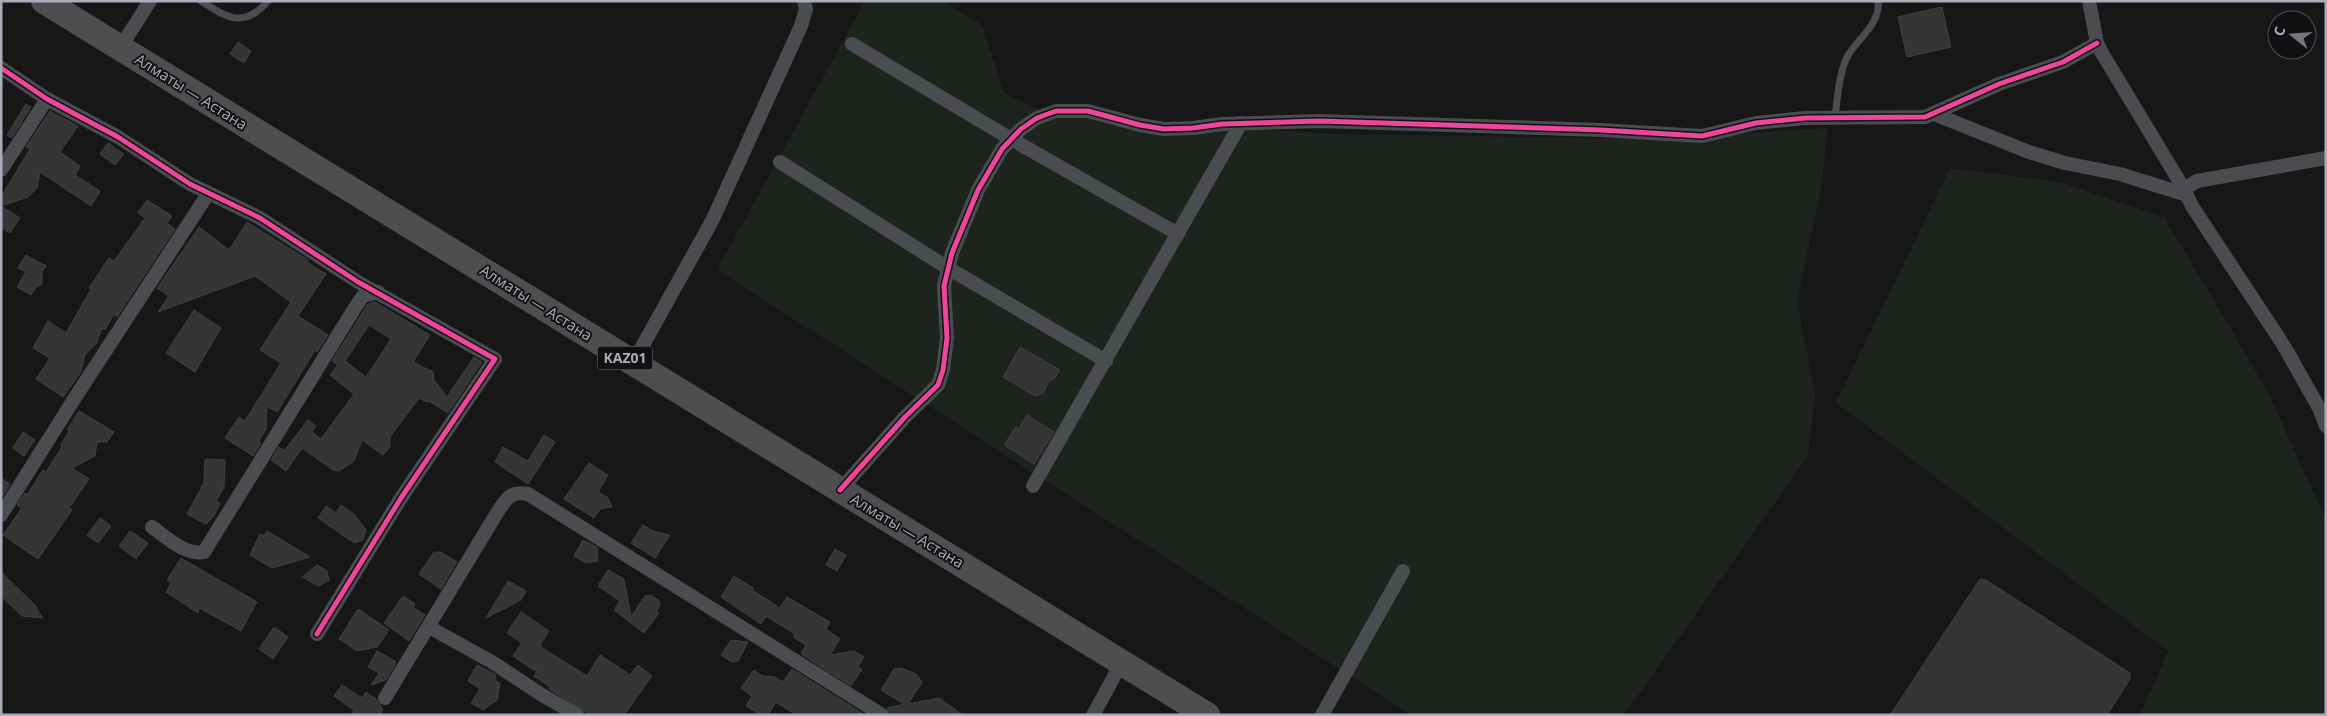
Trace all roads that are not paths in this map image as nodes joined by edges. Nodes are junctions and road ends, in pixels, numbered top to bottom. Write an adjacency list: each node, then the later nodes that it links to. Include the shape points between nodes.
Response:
1 (44, 1): 10 (highway, Алматы — Астана / KАZ01)
2 (150, 1): 10 (street)
3 (201, 1): 4 (lane, via 231,19 257,13)
4 (268, 1)
5 (804, 1): 26 (street, via 806,9 801,26 712,221)
6 (1878, 1): 14 (lane, via 1877,17 1846,58)
7 (2089, 1): 8 (street)
8 (2097, 43): 13 (street, via 2063,62 1999,84); 20 (street)
9 (852, 44): 16 (street)
10 (120, 48): 26 (highway, Алматы — Астана / KАZ01)
11 (1, 68): 12 (street)
12 (47, 99): 19 (street); 21 (street, via 118,137)
13 (1934, 114): 14 (street, via 1925,117); 20 (street, via 2065,163)
14 (1835, 118): 15 (street, via 1756,122 1702,136 1319,121)
15 (1241, 123): 16 (street, via 1164,129 1088,111 1056,111 1037,118); 22 (street)
16 (1011, 139): 22 (street); 23 (street, via 992,163 978,190)
17 (2326, 158): 20 (street, via 2197,181)
18 (780, 162): 23 (street)
19 (1, 170)
20 (2185, 192): 27 (street, via 2284,346)
21 (208, 194): 24 (street, via 260,218); 30 (street)
22 (1178, 234): 25 (street)
23 (948, 268): 25 (street); 29 (street, via 944,286 947,338 938,385)
24 (378, 292): 31 (street, via 363,296 356,306 204,552 188,551); 34 (street, via 495,359 406,491)
25 (1106, 360): 28 (street)
26 (633, 363): 29 (highway, Алматы — Астана / KАZ01)
27 (2326, 426)
28 (1033, 486)
29 (840, 490): 35 (highway, Алматы — Астана / KАZ01)
30 (1, 515)
31 (152, 527)
32 (1403, 570): 41 (street)
33 (428, 627): 36 (street); 37 (street); 38 (street, via 508,496 519,492 536,499)
34 (317, 634)
35 (1122, 662): 39 (street); 40 (highway, Алматы — Астана / KАZ01)
36 (385, 698)
37 (577, 715)
38 (882, 715)
39 (1093, 715)
40 (1207, 715)
41 (1322, 715)

